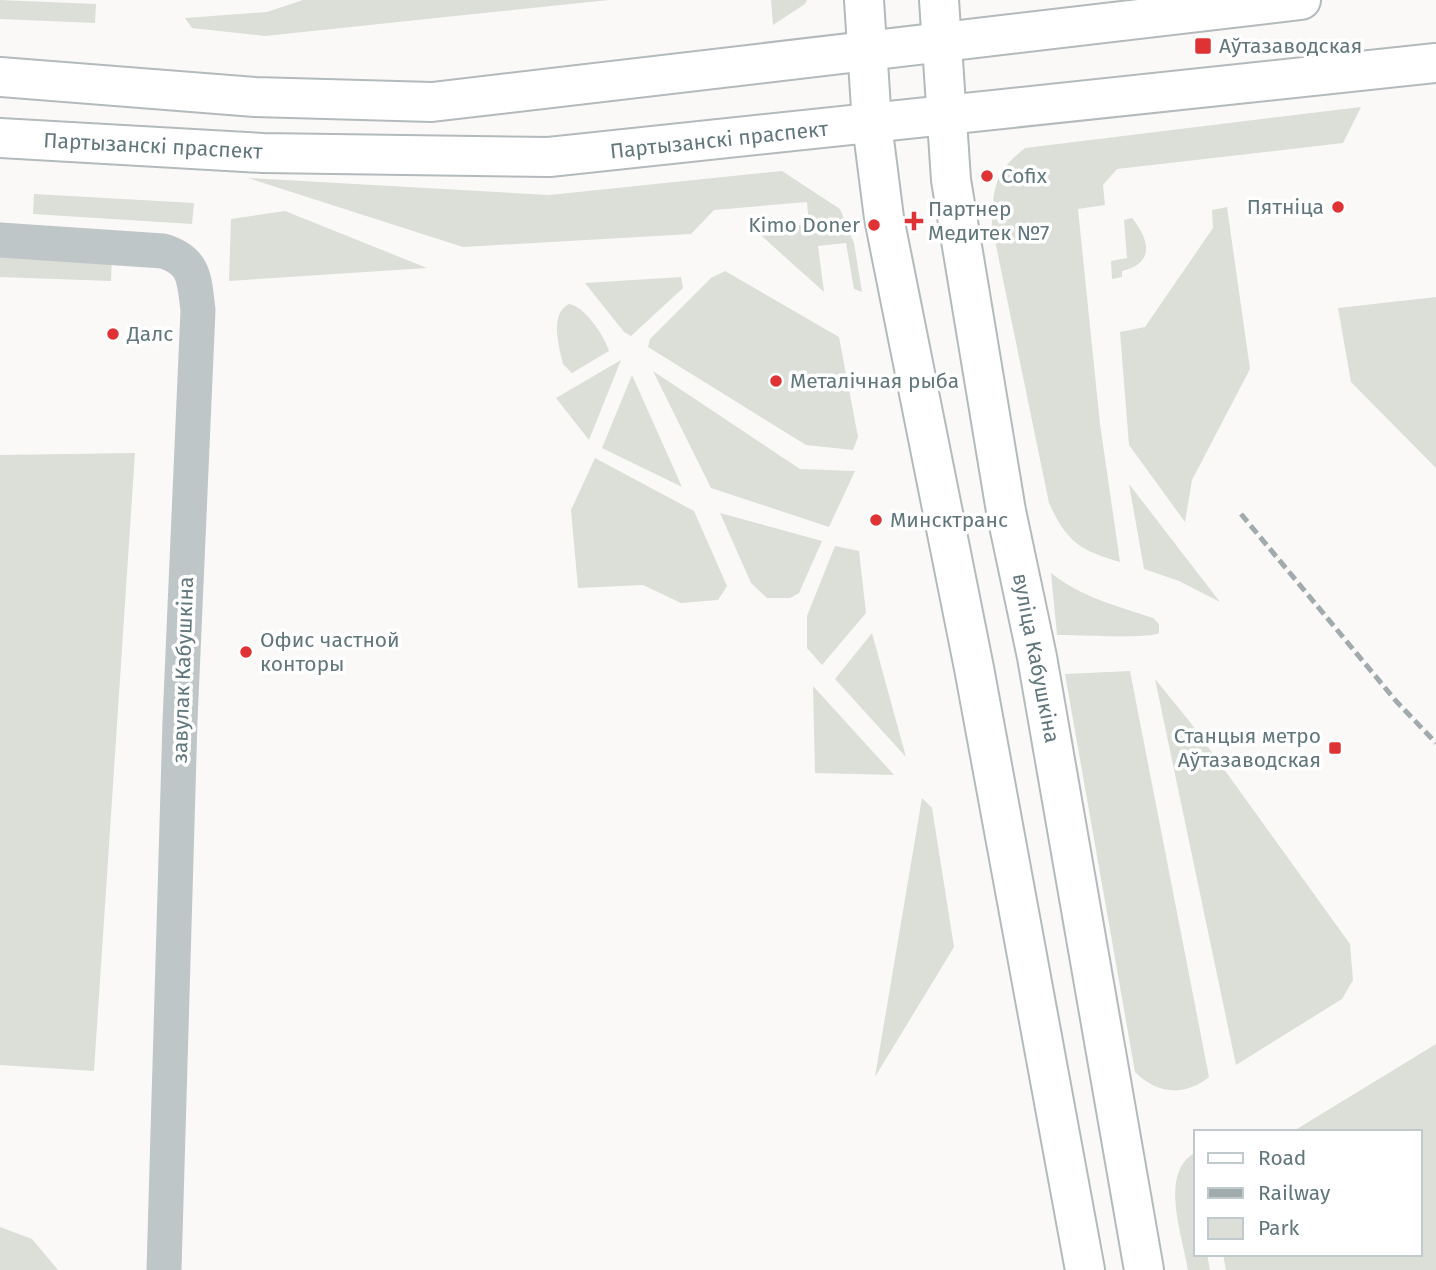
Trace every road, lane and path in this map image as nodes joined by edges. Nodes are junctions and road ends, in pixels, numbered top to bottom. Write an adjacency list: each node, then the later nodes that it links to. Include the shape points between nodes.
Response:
1 (864, 0): 5 (main road)
2 (939, 0): 4 (main road, вуліца Кабушкіна)
3 (1301, 0): 4 (main road)
4 (941, 44): 5 (main road); 8 (main road, вуліца Кабушкіна)
5 (868, 52): 7 (main road, via 432,102 255,97); 9 (main road)
6 (1436, 64): 8 (main road, Партызанскі праспект)
7 (0, 77)
8 (945, 116): 9 (main road, Партызанскі праспект); 14 (main road, вуліца Кабушкіна, via 951,180 1006,511 1037,657)
9 (872, 124): 10 (main road, Партызанскі праспект, via 550,157 262,153); 13 (main road, via 884,218 974,668)
10 (0, 138)
11 (0, 240): 12 (street, завулак Кабушкіна, via 163,251 180,256 193,273 198,323)
12 (164, 1270)
13 (1085, 1270)
14 (1144, 1270)

